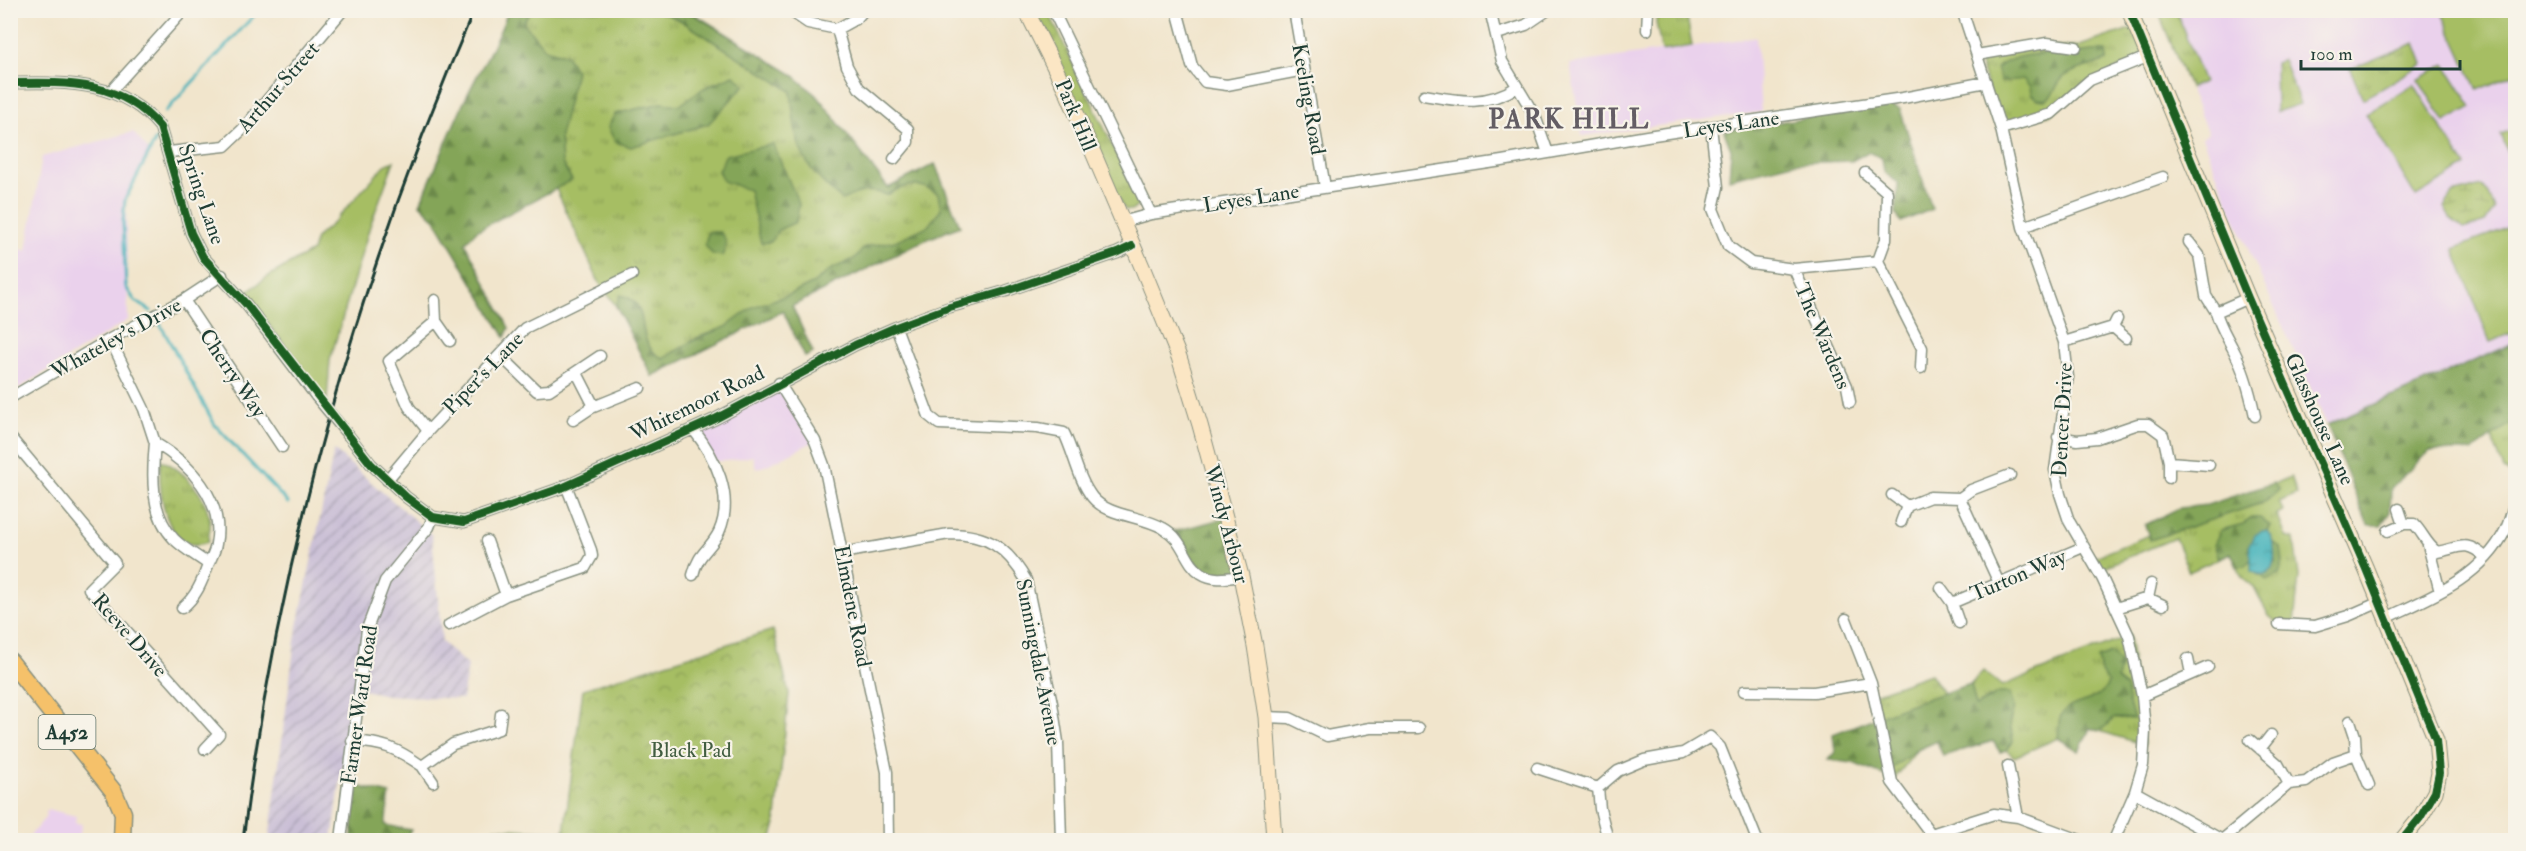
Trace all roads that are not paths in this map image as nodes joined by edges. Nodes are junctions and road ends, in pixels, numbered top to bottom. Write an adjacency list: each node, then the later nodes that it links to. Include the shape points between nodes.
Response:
1 (184, 10): 24 (street)
2 (343, 10): 28 (street, Arthur Street, via 225,146)
3 (789, 10): 14 (street, via 808,23)
4 (864, 10): 14 (street)
5 (1026, 10): 35 (street, Park Hill, via 1068,94)
6 (1053, 10): 34 (street, Park Hill)
7 (1177, 10): 20 (street, via 1192,66 1205,82 1227,85)
8 (1294, 10): 20 (street, Keeling Road)
9 (1490, 10): 16 (street)
10 (1548, 10): 16 (street, via 1526,25)
11 (1648, 10): 15 (street)
12 (1962, 10): 18 (street)
13 (2129, 10): 19 (street, Glasshouse Lane)
14 (837, 29): 30 (street, via 847,66 859,88 908,129 908,142)
15 (1647, 30)
16 (1497, 34): 23 (street, via 1502,61)
17 (2076, 47): 18 (street, via 2047,43)
18 (1977, 55): 22 (street)
19 (2147, 57): 27 (street, via 2090,80 2051,114); 43 (street, Glasshouse Lane)
20 (1304, 70): 33 (street, Keeling Road)
21 (10, 82): 24 (street, Spring Lane, via 76,84)
22 (1986, 82): 26 (street, Leyes Lane); 27 (street)
23 (1516, 87): 25 (street, via 1502,96 1468,102); 29 (street, via 1535,116)
24 (110, 92): 28 (street, Spring Lane, via 134,102 149,114 160,127)
25 (1424, 95)
26 (1711, 127): 29 (street, Leyes Lane); 40 (street, The Wardens, via 1718,187 1713,209 1728,246 1751,263)
27 (2001, 129): 36 (street, Dencer Drive)
28 (169, 152): 41 (street, Spring Lane, via 191,233 203,257)
29 (1548, 153): 33 (street, Leyes Lane)
30 (894, 159)
31 (1865, 173): 39 (street, via 1887,192 1886,239)
32 (2163, 177): 36 (street)
33 (1325, 187): 34 (street, Leyes Lane)
34 (1151, 214): 35 (street, Leyes Lane)
35 (1122, 222): 38 (street, Windy Arbour)
36 (2023, 227): 52 (street, Dencer Drive)
37 (2189, 242): 46 (street, via 2199,255 2206,296)
38 (1131, 246): 48 (street, Whitemoor Road); 93 (street, Windy Arbour, via 1179,357)
39 (1878, 261): 40 (street, The Wardens); 55 (street, via 1922,348)
40 (1794, 269): 61 (street, The Wardens, via 1847,386)
41 (222, 275): 44 (street, Whateley's Drive); 59 (street, Spring Lane)
42 (632, 275): 53 (street, Piper's Lane, via 525,328)
43 (2248, 298): 46 (street); 100 (street, Glasshouse Lane)
44 (184, 300): 50 (street, Whateley's Drive); 70 (street, Cherry Way)
45 (435, 300): 47 (street)
46 (2216, 312): 63 (street, via 2248,383)
47 (436, 321): 51 (street); 66 (street, via 385,357 409,407)
48 (896, 327): 57 (street, Whitemoor Road); 93 (street, via 929,416 939,424 1038,428 1064,433 1090,495 1100,506 1171,532 1193,567 1202,574 1216,579)
49 (2126, 338): 52 (street, via 2115,323)
50 (110, 339): 60 (street, Whateley's Drive); 69 (street, via 144,409)
51 (450, 341)
52 (2064, 342): 68 (street, Dencer Drive, via 2068,377)
53 (500, 355): 56 (street, via 537,391 549,390); 66 (street, Piper's Lane)
54 (600, 356): 56 (street)
55 (1921, 368)
56 (577, 373): 62 (street)
57 (779, 383): 65 (street, Whitemoor Road); 89 (street, Elmdene Road, via 815,441 824,465)
58 (640, 388): 62 (street)
59 (316, 396): 75 (street, Whitemoor Road, bridge)
60 (10, 398)
61 (1850, 402)
62 (594, 406): 64 (street)
63 (2255, 416)
64 (573, 420)
65 (693, 429): 76 (street, Whitemoor Road); 92 (street, via 713,461 726,500 719,532 700,556)
66 (428, 431): 75 (street, Piper's Lane)
67 (10, 437): 124 (street, Reeve Drive, via 115,563 89,589 219,734)
68 (2058, 437): 71 (street, via 2097,438 2150,418 2163,435); 88 (street, Dencer Drive, via 2055,470 2060,494)
69 (155, 443): 91 (street, via 153,489 165,527 173,538); 91 (street, via 192,472 213,504 217,541)
70 (282, 447)
71 (2169, 462): 72 (street); 74 (street)
72 (2209, 465)
73 (2010, 476): 78 (street)
74 (2169, 478)
75 (387, 480): 82 (street, Whitemoor Road)
76 (566, 485): 82 (street, Whitemoor Road, via 464,522); 98 (street, via 591,550 590,563)
77 (1892, 495): 80 (street)
78 (1960, 498): 80 (street, via 1930,497); 94 (street)
79 (2516, 500): 90 (street, via 2504,532)
80 (1907, 506): 83 (street)
81 (2399, 509): 84 (street)
82 (433, 517): 123 (street, Farmer Ward Road, via 378,596 366,637)
83 (1901, 522)
84 (2404, 524): 85 (street); 87 (street, via 2414,524)
85 (2388, 531)
86 (487, 541): 98 (street)
87 (2427, 545): 90 (street, via 2437,552 2470,546); 97 (street)
88 (2083, 547): 94 (street, Turton Way); 104 (street, Dencer Drive)
89 (842, 553): 139 (street, Elmdene Road, via 887,772); 140 (street, Sunningdale Avenue, via 966,534 1005,550 1016,562 1026,580 1052,703 1058,742)
90 (2486, 557): 97 (street, via 2462,580)
91 (208, 564): 103 (street, via 198,590)
92 (693, 575)
93 (1241, 576): 118 (street, Windy Arbour)
94 (1999, 583): 101 (street, Turton Way)
95 (2151, 584): 99 (street)
96 (1941, 588): 101 (street, Turton Way)
97 (2440, 592): 105 (street)
98 (506, 595): 109 (street)
99 (2148, 598): 102 (street); 104 (street)
100 (2380, 602): 105 (street, Glasshouse Lane); 108 (street, via 2314,626)
101 (1952, 603): 107 (street, Turton Way)
102 (2163, 605)
103 (182, 608)
104 (2116, 608): 116 (street, Dencer Drive, via 2129,636)
105 (2386, 618): 147 (street, Glasshouse Lane, via 2436,740 2439,773 2435,792)
106 (1846, 619): 114 (street)
107 (1959, 622)
108 (2279, 624)
109 (449, 625)
110 (2188, 659): 113 (street)
111 (10, 661): 137 (main road, A452, via 114,792 123,816)
112 (2208, 667): 113 (street)
113 (2191, 674): 116 (street)
114 (1871, 683): 115 (street, via 1814,692); 136 (street, via 1892,782)
115 (1744, 691)
116 (2142, 696): 134 (street, Dencer Drive, via 2143,765)
117 (501, 714): 127 (street, via 500,732 453,744)
118 (1266, 717): 120 (street, via 1290,718 1328,736 1370,728); 141 (street, Windy Arbour)
119 (2350, 721): 126 (street)
120 (1419, 728)
121 (2271, 735): 125 (street)
122 (2250, 740): 125 (street)
123 (352, 741): 127 (street, via 388,746); 138 (street, Farmer Ward Road)
124 (205, 749)
125 (2260, 749): 131 (street, via 2278,764)
126 (2356, 754): 131 (street, via 2333,762 2306,782); 132 (street)
127 (422, 766): 130 (street)
128 (2008, 766): 135 (street)
129 (1537, 768): 133 (street)
130 (433, 782)
131 (2289, 784): 146 (street)
132 (2369, 785)
133 (1598, 788): 142 (street); 143 (street, via 1618,771 1644,760 1683,753 1710,737 1720,747)
134 (2135, 792): 145 (street, Dencer Drive); 146 (street)
135 (2018, 817): 136 (street, via 1994,814); 144 (street)
136 (1932, 837)
137 (122, 840)
138 (341, 840)
139 (888, 840)
140 (1061, 840)
141 (1274, 840)
142 (1608, 840)
143 (1756, 840)
144 (2080, 840)
145 (2114, 840)
146 (2222, 840)
147 (2402, 840)

